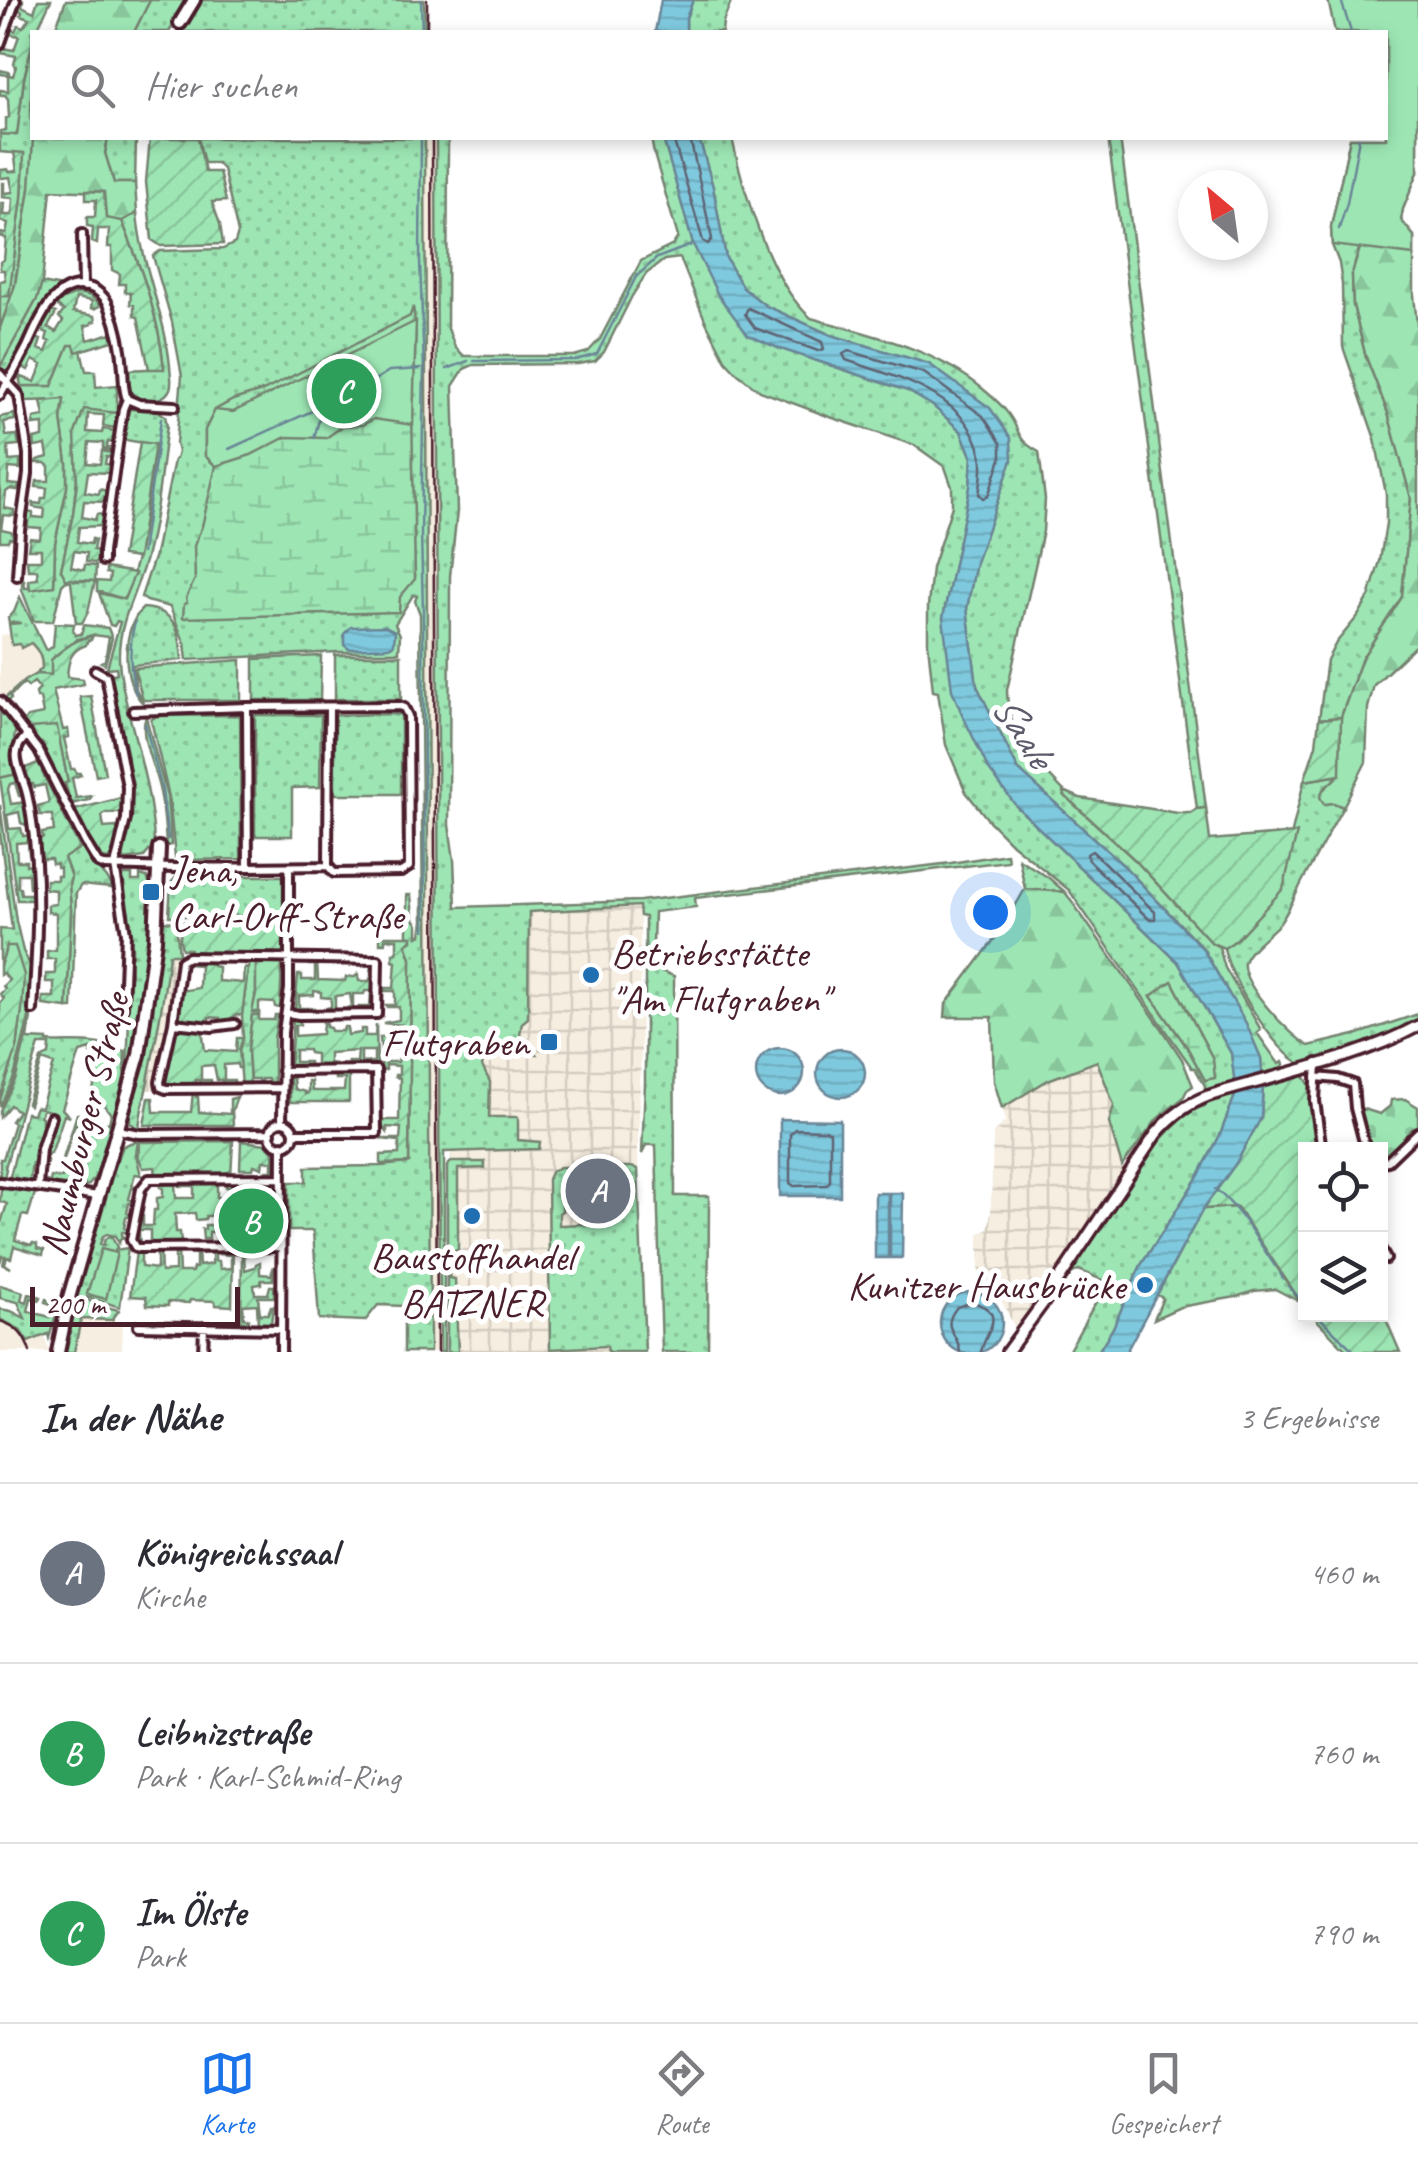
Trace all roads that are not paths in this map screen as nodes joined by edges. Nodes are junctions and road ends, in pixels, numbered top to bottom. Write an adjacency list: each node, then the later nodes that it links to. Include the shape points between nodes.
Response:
1 (16, 0): 4 (street)
2 (194, 0): 3 (main road)
3 (180, 23)
4 (0, 44)
5 (82, 234): 6 (street)
6 (83, 287): 8 (street, via 49,305); 10 (street, via 96,290 110,308)
7 (0, 374): 8 (street)
8 (8, 381): 9 (street); 13 (street, via 21,403 28,454)
9 (0, 395)
10 (127, 400): 11 (street); 12 (street)
11 (175, 406)
12 (104, 561)
13 (17, 576)
14 (95, 670): 21 (street, via 106,676 127,788)
15 (0, 701): 19 (street)
16 (247, 707): 17 (street); 18 (street); 23 (street)
17 (328, 708): 22 (street); 22 (street, via 404,708 408,716 406,871 334,873)
18 (133, 711)
19 (28, 735): 21 (street, via 92,856); 27 (street, via 16,754 36,863)
20 (159, 848): 25 (main road, Naumburger Straße)
21 (115, 866): 25 (street); 28 (street, via 126,933)
22 (328, 866): 24 (street)
23 (248, 867): 24 (street); 25 (street)
24 (289, 867): 26 (street)
25 (159, 868): 39 (main road, Naumburger Straße, via 143,1036)
26 (290, 958): 29 (street); 29 (street, via 378,960 378,1014); 30 (street, via 184,959)
27 (33, 1010)
28 (120, 1013)
29 (286, 1013): 34 (street)
30 (173, 1023): 31 (street); 36 (street, via 161,1087)
31 (236, 1024)
32 (1418, 1026): 33 (street)
33 (1317, 1064): 35 (street); 58 (street, via 1188,1104 1156,1134)
34 (282, 1071): 36 (street); 42 (street, via 376,1070 376,1133)
35 (1316, 1077): 43 (street); 44 (street, via 1353,1084)
36 (282, 1088): 38 (street)
37 (51, 1117): 49 (street)
38 (282, 1122): 41 (street); 42 (street)
39 (118, 1130): 41 (street); 50 (main road, Naumburger Straße)
40 (1418, 1132): 46 (street)
41 (271, 1133): 45 (street)
42 (294, 1133): 45 (street)
43 (1321, 1142)
44 (1364, 1142)
45 (282, 1145): 47 (street)
46 (1388, 1162)
47 (282, 1178): 51 (street); 51 (street, via 148,1180 131,1240 138,1248)
48 (0, 1182): 49 (street)
49 (38, 1186): 50 (street)
50 (99, 1196): 55 (main road, Naumburger Straße)
51 (282, 1247): 54 (street)
52 (138, 1326): 53 (street)
53 (204, 1327): 54 (street); 56 (street)
54 (280, 1329): 57 (street)
55 (58, 1352)
56 (203, 1352)
57 (281, 1352)
58 (1007, 1352)

